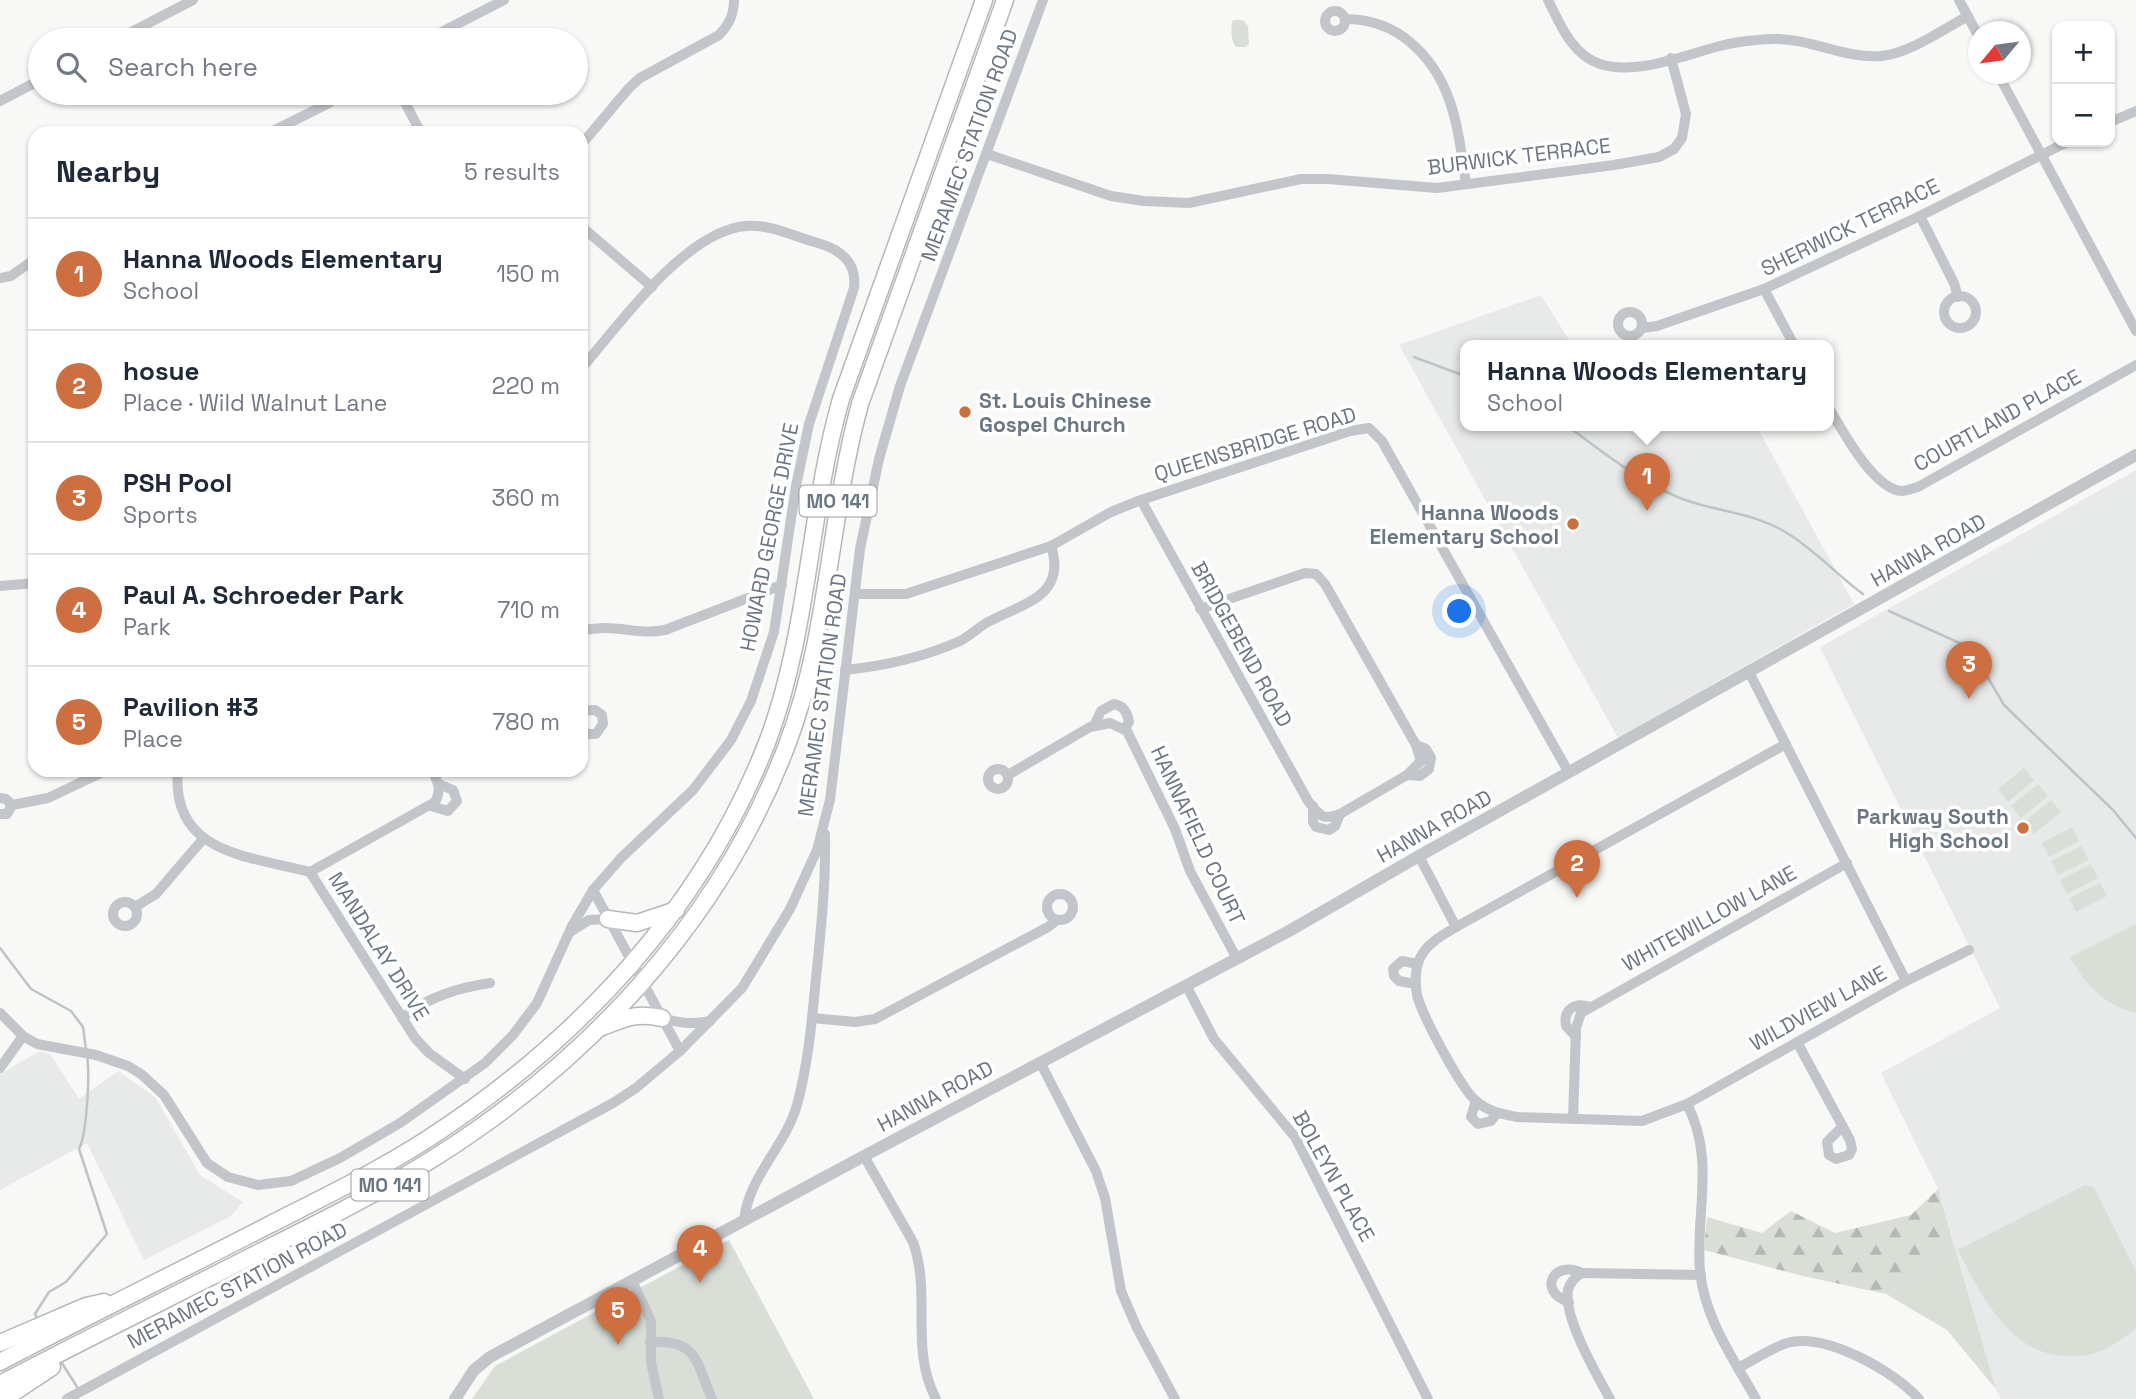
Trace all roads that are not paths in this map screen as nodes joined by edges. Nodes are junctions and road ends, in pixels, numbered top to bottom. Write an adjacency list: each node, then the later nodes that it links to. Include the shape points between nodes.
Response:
1 (193, 0): 12 (street)
2 (504, 0): 13 (street)
3 (734, 0): 24 (street, via 728,25 719,35 640,78)
4 (984, 0): 77 (highway, MO 141, via 841,398 824,466 797,639 779,706 741,802 715,852)
5 (1005, 0): 87 (highway, MO 141, via 860,404 841,483 816,644 788,742 761,807 728,868)
6 (1043, 0): 26 (street, MERAMEC STATION ROAD)
7 (1548, 0): 14 (street, via 1570,41 1591,61 1637,68)
8 (1959, 0): 9 (street)
9 (1968, 16): 11 (street); 14 (street, via 1881,56 1775,38)
10 (1345, 19): 28 (street, via 1388,27 1430,62 1452,102)
11 (1971, 21)
12 (139, 28)
13 (449, 28)
14 (1671, 58): 28 (street, BURWICK TERRACE, via 1686,114 1682,138 1674,149 1659,157 1614,165)
15 (2003, 84): 27 (street)
16 (28, 87): 17 (street)
17 (0, 102)
18 (325, 105): 22 (street)
19 (406, 105): 23 (street)
20 (2136, 111): 21 (street)
21 (2115, 120)
22 (283, 126)
23 (417, 126)
24 (588, 137)
25 (2056, 147): 27 (street, SHERWICK TERRACE)
26 (987, 154): 28 (street, BURWICK TERRACE, via 1111,196 1144,201 1189,203 1301,179 1437,188); 48 (street, MERAMEC STATION ROAD, via 900,386 868,507)
27 (2040, 154): 29 (street, SHERWICK TERRACE); 37 (street)
28 (1466, 184)
29 (1920, 216): 34 (street, SHERWICK TERRACE); 35 (street)
30 (588, 232): 33 (street)
31 (28, 264): 32 (street)
32 (0, 278)
33 (652, 287): 39 (street); 46 (street, HOWARD GEORGE DRIVE, via 692,249 744,226 774,229 836,249 852,267 854,288 809,424)
34 (1765, 289): 36 (street, SHERWICK TERRACE); 38 (street)
35 (1958, 297)
36 (1642, 328)
37 (2136, 331)
38 (1791, 340)
39 (588, 361)
40 (2136, 365): 41 (street, COURTLAND PLACE, via 1918,488 1900,491 1880,482)
41 (1834, 417)
42 (2136, 455): 52 (street, HANNA ROAD)
43 (1141, 500): 44 (street, QUEENSBRIDGE ROAD); 49 (street, BRIDGEBEND ROAD); 59 (street, QUEENSBRIDGE ROAD, via 1369,428 1382,441)
44 (1051, 546): 48 (street, QUEENSBRIDGE ROAD, via 906,594); 51 (street, via 1054,576 1034,601 956,642 884,666)
45 (28, 584): 47 (street)
46 (782, 585): 50 (street, via 665,630); 75 (street, HOWARD GEORGE DRIVE, via 775,632 760,679 731,740 687,797)
47 (0, 586)
48 (856, 594): 51 (street, MERAMEC STATION ROAD)
49 (1200, 609): 58 (street, via 1306,573 1316,574); 61 (street, BRIDGEBEND ROAD, via 1321,817 1340,814)
50 (588, 629)
51 (845, 670): 70 (street, MERAMEC STATION ROAD)
52 (1749, 673): 57 (street); 59 (street, HANNA ROAD)
53 (588, 710): 56 (street, via 602,715 603,723 596,734)
54 (1094, 726): 55 (street, via 1110,723); 55 (street, HANNAFIELD COURT, via 1101,711 1114,704 1127,712 1129,722); 60 (street, HANNAFIELD COURT)
55 (1124, 729): 83 (street, HANNAFIELD COURT)
56 (588, 734)
57 (1786, 744): 73 (street); 80 (street)
58 (1416, 745): 61 (street, BRIDGEBEND ROAD, via 1422,761); 61 (street, via 1426,749 1431,758 1429,769 1420,776)
59 (1569, 773): 72 (street, HANNA ROAD)
60 (1008, 775)
61 (1407, 775)
62 (91, 777): 67 (street, via 38,801)
63 (178, 777): 71 (street, via 182,807)
64 (436, 777): 65 (street)
65 (439, 784): 68 (street, via 438,797); 68 (street, via 453,790 457,802 448,811)
66 (0, 799): 67 (street)
67 (12, 805): 69 (street, via 9,812)
68 (431, 806): 74 (street)
69 (0, 814)
70 (825, 822): 94 (street, via 826,884); 95 (street, MERAMEC STATION ROAD, via 790,909 742,988)
71 (203, 839): 74 (street, MANDALAY DRIVE, via 247,858); 76 (street, via 156,894)
72 (1419, 856): 80 (street); 83 (street, HANNA ROAD)
73 (1847, 863): 86 (street); 106 (street, WHITEWILLOW LANE, via 1581,1013)
74 (310, 872): 92 (street, MANDALAY DRIVE)
75 (593, 890): 78 (street); 81 (street, HOWARD GEORGE DRIVE)
76 (135, 907)
77 (676, 910): 78 (highway, via 637,923); 84 (highway, MO 141)
78 (608, 919): 81 (street, via 589,920); 84 (street)
79 (1058, 920): 94 (street, via 875,1019)
80 (1456, 927): 85 (street, via 1426,948)
81 (568, 933): 102 (street, HOWARD GEORGE DRIVE, via 525,1020 501,1049)
82 (1969, 950): 86 (street, WILDVIEW LANE)
83 (1236, 957): 90 (street, HANNA ROAD)
84 (633, 963): 87 (street); 114 (highway, MO 141, via 560,1037 451,1124 364,1177 130,1296)
85 (1418, 964): 89 (street); 89 (street, via 1402,961 1393,969 1399,981)
86 (1906, 981): 98 (street, WILDVIEW LANE)
87 (643, 982): 93 (street); 96 (highway, MO 141)
88 (490, 983): 92 (street, via 443,994)
89 (1416, 984): 103 (street, via 1422,1007 1456,1075)
90 (1186, 985): 100 (street, HANNA ROAD); 128 (street, BOLEYN PLACE, via 1214,1040 1295,1137)
91 (0, 1013): 97 (street, HOWARD GEORGE DRIVE)
92 (402, 1018): 102 (street, MANDALAY DRIVE, via 429,1053)
93 (662, 1018): 95 (street, via 681,1024); 96 (highway, via 634,1015); 99 (street)
94 (812, 1018): 109 (street, via 797,1105 750,1192)
95 (711, 1020): 99 (street, MERAMEC STATION ROAD)
96 (597, 1030): 119 (highway, MO 141, via 513,1103 418,1168 100,1333)
97 (23, 1036): 101 (street); 102 (street, HOWARD GEORGE DRIVE, via 37,1044 128,1066 152,1083 215,1170 258,1185 291,1181 340,1158)
98 (1797, 1042): 104 (street, WILDVIEW LANE); 107 (street)
99 (680, 1051): 121 (street, MERAMEC STATION ROAD, via 613,1103)
100 (1040, 1062): 108 (street, HANNA ROAD); 127 (street, via 1096,1171 1121,1291)
101 (0, 1068)
102 (464, 1079)
103 (1476, 1101): 105 (street); 105 (street, via 1471,1117 1478,1124 1491,1121)
104 (1687, 1104): 106 (street, WILDVIEW LANE, via 1642,1121); 111 (street, via 1700,1138 1704,1174)
105 (1497, 1113): 106 (street, WILDVIEW LANE)
106 (1573, 1119)
107 (1842, 1127)
108 (863, 1156): 109 (street, HANNA ROAD); 126 (street, via 918,1255 922,1358)
109 (744, 1221): 112 (street, HANNA ROAD)
110 (1582, 1273): 111 (street); 113 (street, via 1569,1286); 113 (street, via 1568,1269 1554,1275 1553,1292)
111 (1700, 1275): 118 (street, via 1713,1321)
112 (632, 1281): 115 (street, via 649,1313); 123 (street, HANNA ROAD, via 485,1361)
113 (1569, 1302): 129 (street, via 1580,1339)
114 (88, 1311): 116 (highway); 117 (highway, MO 141)
115 (650, 1342): 124 (street); 125 (street, via 669,1341 691,1351)
116 (0, 1343)
117 (3, 1360)
118 (1738, 1368): 130 (street); 131 (street, via 1788,1343 1804,1342 1865,1359 1898,1379)
119 (18, 1382): 120 (highway, MO 141); 122 (highway)
120 (0, 1384)
121 (68, 1398)
122 (4, 1399)
123 (455, 1399)
124 (659, 1399)
125 (712, 1399)
126 (936, 1399)
127 (1175, 1399)
128 (1428, 1399)
129 (1610, 1399)
130 (1756, 1399)
131 (1919, 1399)

